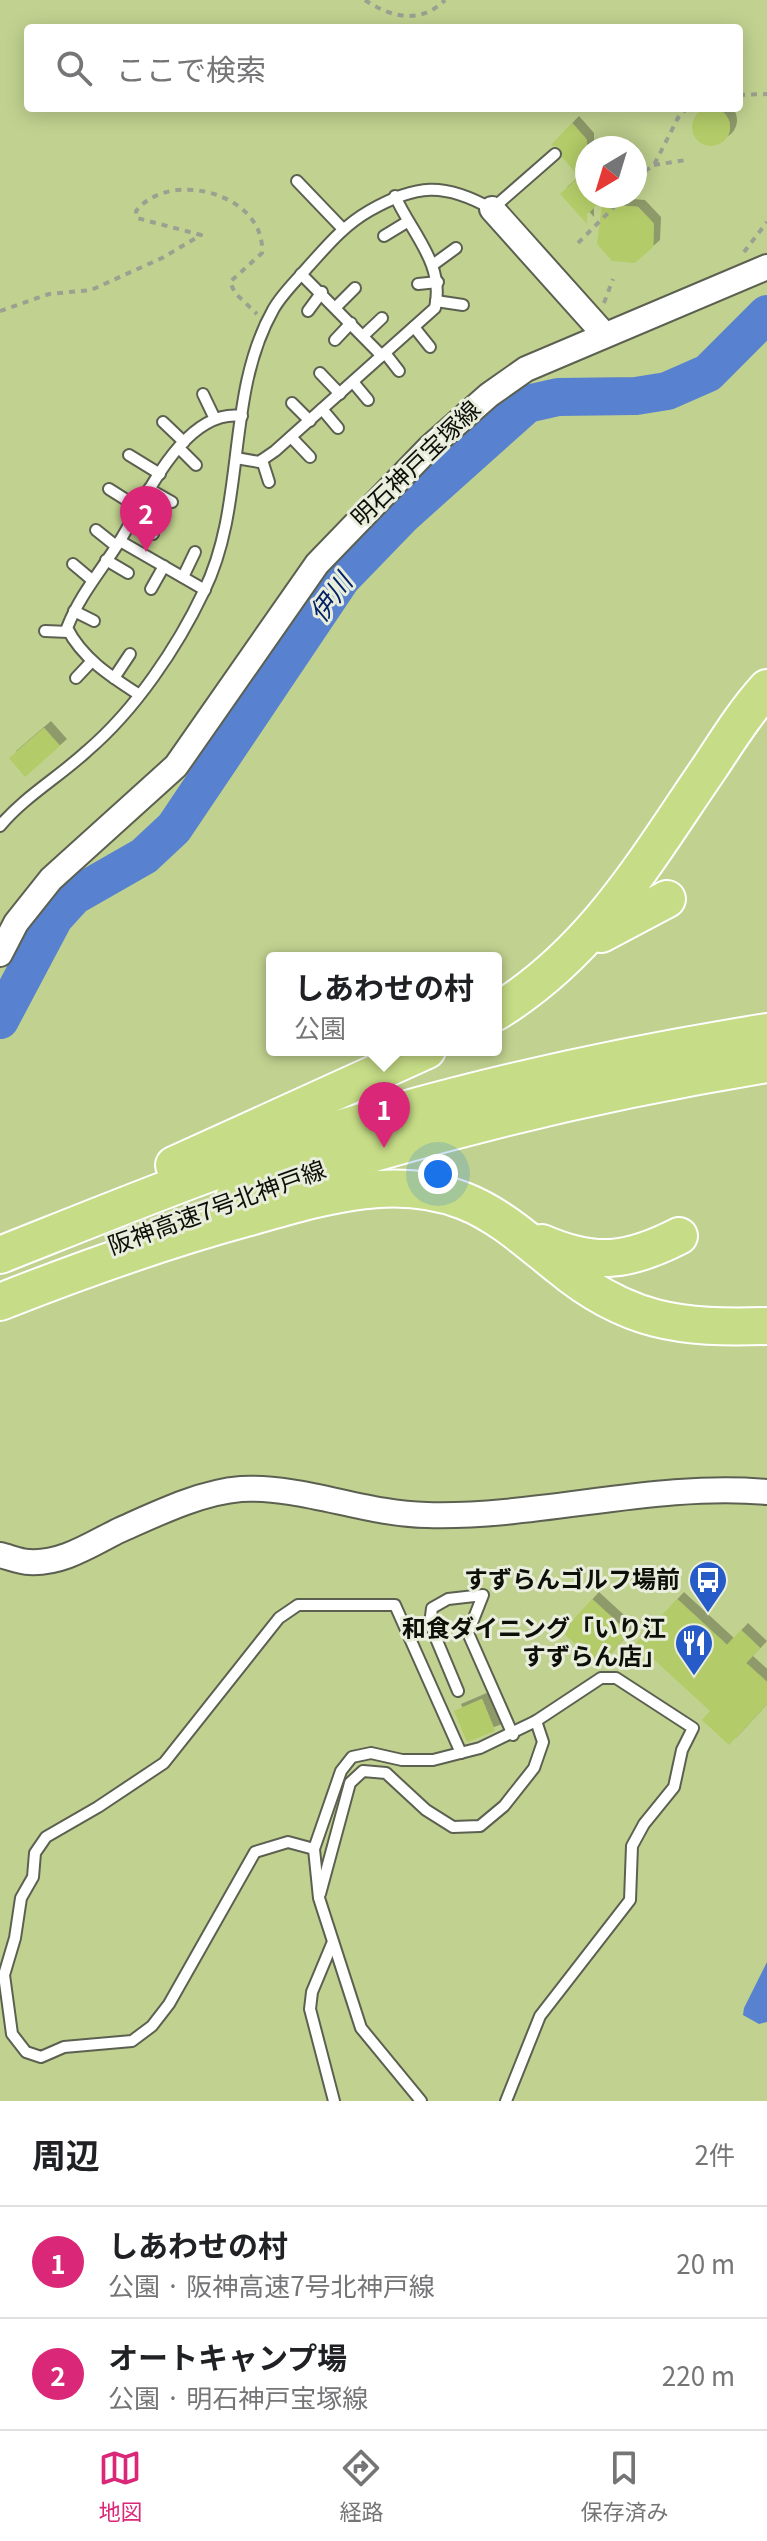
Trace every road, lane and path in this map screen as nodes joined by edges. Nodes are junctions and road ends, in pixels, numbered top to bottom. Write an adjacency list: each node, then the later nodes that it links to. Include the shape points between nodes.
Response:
1 (365, 0): 2 (path, via 400,17 436,9)
2 (445, 0)
3 (767, 94): 4 (path)
4 (743, 95)
5 (683, 112): 8 (path)
6 (555, 154): 13 (lane)
7 (686, 160): 8 (path)
8 (654, 165): 9 (path)
9 (647, 170)
10 (297, 181): 16 (lane)
11 (395, 196): 13 (lane, via 426,187 468,195); 14 (lane); 16 (lane)
12 (613, 208): 18 (path)
13 (492, 209): 39 (street)
14 (407, 222): 17 (lane); 21 (lane)
15 (767, 222): 20 (path)
16 (342, 228): 23 (lane)
17 (384, 236)
18 (578, 243)
19 (456, 248): 21 (lane)
20 (742, 255)
21 (434, 264): 25 (lane)
22 (767, 267): 39 (street, 明石神戸宝塚線)
23 (301, 274): 28 (lane); 37 (lane)
24 (613, 279): 32 (path)
25 (438, 282): 26 (lane); 29 (lane)
26 (418, 284)
27 (355, 288): 31 (lane)
28 (322, 292): 31 (lane); 34 (lane)
29 (436, 301): 30 (lane); 38 (lane)
30 (463, 305)
31 (336, 307): 36 (lane)
32 (601, 309)
33 (0, 311): 37 (path, via 49,294 91,290 201,235 137,218 142,204 185,189 218,195 236,205 258,231 262,253 230,282)
34 (308, 311)
35 (382, 318): 40 (lane)
36 (351, 323): 40 (lane); 41 (lane)
37 (267, 324): 52 (lane)
38 (414, 327): 42 (lane); 43 (lane)
39 (604, 334): 97 (street, 明石神戸宝塚線, via 526,369 489,395 356,520 317,564 176,766 51,879 16,923)
40 (363, 336): 43 (lane)
41 (335, 340)
42 (430, 347)
43 (383, 354): 44 (lane); 46 (lane)
44 (399, 371)
45 (320, 373): 48 (lane)
46 (353, 382): 48 (lane); 49 (lane)
47 (203, 394): 53 (lane)
48 (340, 394): 51 (lane)
49 (368, 400)
50 (292, 403): 54 (lane)
51 (322, 409): 54 (lane); 56 (lane)
52 (242, 416): 53 (lane); 61 (lane)
53 (215, 419): 58 (lane)
54 (310, 421): 57 (lane)
55 (163, 422): 58 (lane)
56 (338, 428)
57 (291, 437): 60 (lane); 62 (lane)
58 (182, 445): 63 (lane); 64 (lane)
59 (129, 455): 64 (lane)
60 (310, 457)
61 (236, 458): 62 (lane); 82 (lane)
62 (262, 460): 65 (lane)
63 (196, 465)
64 (160, 474): 67 (lane)
65 (269, 482)
66 (109, 489): 69 (lane)
67 (149, 489): 68 (lane); 69 (lane)
68 (172, 502)
69 (139, 508): 70 (lane)
70 (131, 521): 72 (lane); 73 (lane)
71 (96, 530): 73 (lane)
72 (153, 534)
73 (118, 544): 75 (lane); 77 (lane)
74 (195, 552): 79 (lane)
75 (106, 560): 78 (lane); 80 (lane)
76 (73, 564): 80 (lane)
77 (164, 566): 79 (lane); 81 (lane)
78 (128, 573)
79 (183, 577): 82 (lane)
80 (92, 580): 83 (lane)
81 (151, 589)
82 (205, 590): 92 (lane)
83 (74, 611): 84 (lane); 86 (lane)
84 (94, 621)
85 (45, 631): 86 (lane)
86 (69, 632): 88 (lane)
87 (130, 654): 90 (lane)
88 (92, 661): 89 (lane); 90 (lane)
89 (76, 678)
90 (114, 678): 92 (lane)
91 (767, 688): 96 (highway)
92 (138, 694): 93 (lane, via 88,751)
93 (5, 812): 94 (lane)
94 (0, 826)
95 (667, 899): 96 (highway, via 615,924)
96 (577, 951): 98 (highway)
97 (0, 954)
98 (502, 1008)
99 (767, 1032): 103 (highway, 阪神高速7号北神戸線, via 557,1071 419,1106 290,1145)
100 (413, 1056): 103 (highway, via 279,1115)
101 (767, 1064): 103 (highway, 阪神高速7号北神戸線, via 628,1088 466,1126)
102 (515, 1231): 103 (highway, via 458,1199 389,1187); 104 (highway, via 567,1253 601,1259 634,1256); 108 (highway, via 595,1295 635,1314 695,1326)
103 (99, 1233): 105 (highway, 阪神高速7号北神戸線); 106 (highway, 阪神高速7号北神戸線); 107 (highway)
104 (679, 1236)
105 (0, 1253)
106 (0, 1294)
107 (0, 1302)
108 (767, 1326)
109 (767, 1492): 110 (street, via 715,1491 426,1515 381,1512 293,1492 239,1489 184,1503 66,1558 28,1563)
110 (0, 1555)
111 (458, 1691): 113 (lane, via 430,1624 432,1608 448,1599 483,1595 468,1633)
112 (536, 1721): 113 (lane); 116 (lane, via 543,1742 534,1768 480,1826 453,1827 386,1773 363,1771 350,1783); 120 (lane, via 601,1678 616,1678 693,1728 674,1787 632,1846 630,1900 540,2016)
113 (513, 1735): 114 (lane)
114 (461, 1753): 115 (lane, via 433,1760 371,1753 352,1757 341,1771); 115 (lane, via 395,1605 298,1605 279,1618 164,1763 46,1837 35,1853 4,1975 12,2034 26,2052 41,2057 64,2047 132,2041 169,2004 255,1852 288,1842)
115 (314, 1849): 116 (lane)
116 (319, 1898): 117 (lane)
117 (332, 1944): 118 (lane, via 310,2009); 119 (lane, via 361,2028)
118 (334, 2101)
119 (421, 2101)
120 (506, 2101)

